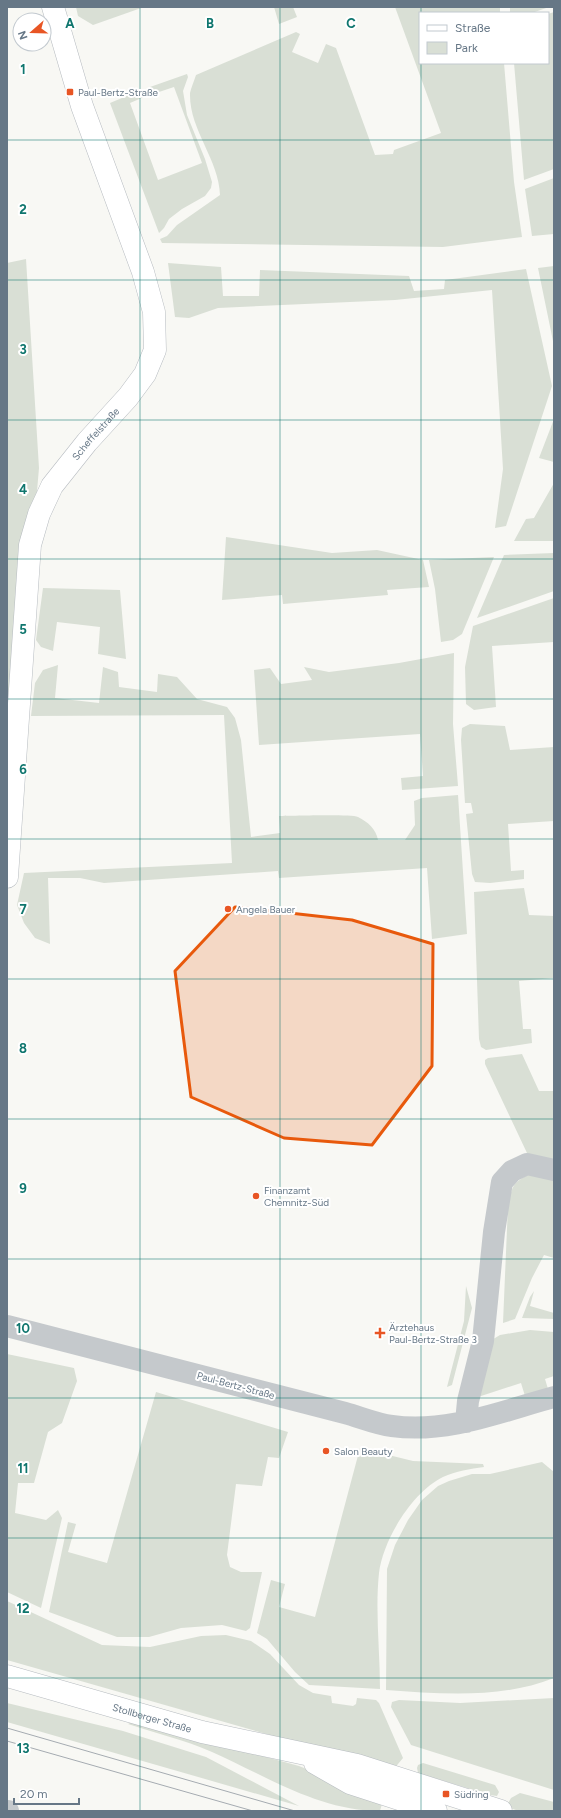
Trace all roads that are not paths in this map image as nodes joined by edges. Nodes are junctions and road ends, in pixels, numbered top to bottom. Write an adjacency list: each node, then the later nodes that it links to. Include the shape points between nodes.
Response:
1 (53, 7): 2 (main road, Scheffelstraße, via 82,106 143,272 154,312 155,350 145,374 128,398 87,442 52,486 39,514 30,545)
2 (7, 876)
3 (554, 1170): 6 (street, via 527,1164 512,1171 502,1182 494,1232 483,1342 468,1401)
4 (7, 1326): 6 (street, Paul-Bertz-Straße, via 391,1426 421,1428)
5 (554, 1397): 6 (street, Paul-Bertz-Straße)
6 (466, 1422)
7 (7, 1676): 8 (main road, Stollberger Straße, via 202,1732)
8 (299, 1754): 9 (main road, Stollberger Straße, via 350,1783); 10 (main road, Stollberger Straße, via 357,1765)
9 (436, 1811)
10 (501, 1811)

